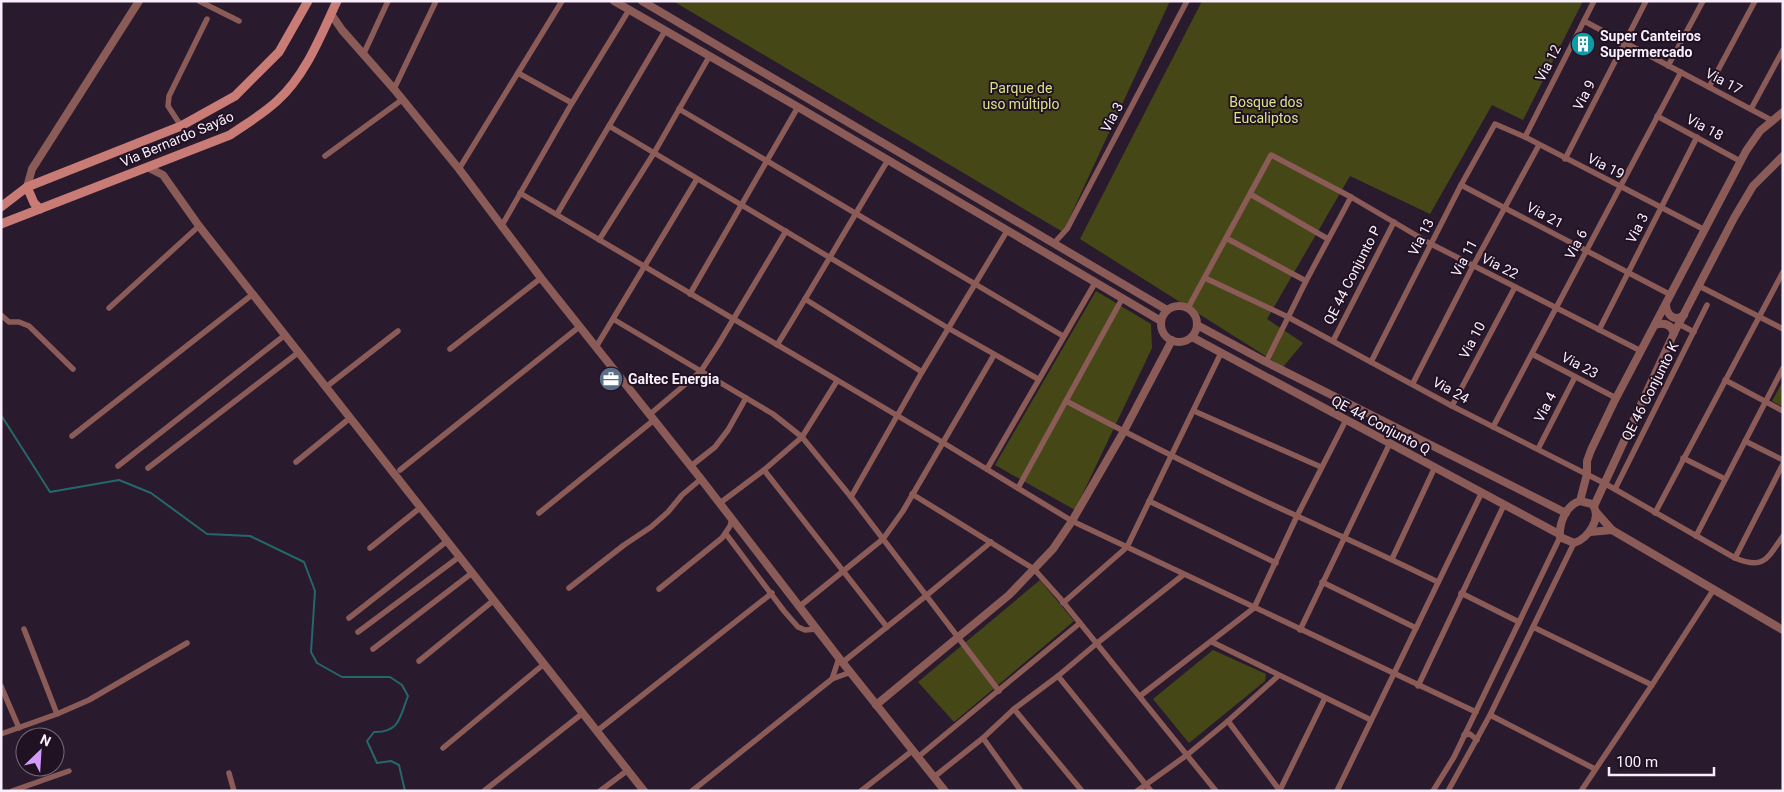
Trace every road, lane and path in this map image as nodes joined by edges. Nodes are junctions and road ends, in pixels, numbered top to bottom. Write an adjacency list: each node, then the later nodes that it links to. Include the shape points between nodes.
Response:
1 (139, 1): 60 (street, via 32,169)
2 (199, 1): 18 (street)
3 (308, 1): 41 (main road, Via Bernardo Sayão, via 279,52 261,72 235,96)
4 (337, 1): 16 (main road, Via Bernardo Sayão)
5 (388, 1): 25 (street)
6 (436, 1): 31 (street)
7 (562, 1): 29 (street)
8 (614, 1): 15 (street)
9 (642, 1): 58 (street)
10 (1187, 1): 85 (street, Via 3, via 1067,229)
11 (1594, 1): 19 (street, Via 12)
12 (1646, 1): 23 (street, Via 9)
13 (1703, 1): 27 (street)
14 (1755, 1): 30 (street)
15 (629, 10): 22 (street); 33 (street)
16 (331, 14): 20 (main road, Via Bernardo Sayão); 21 (street)
17 (206, 19): 41 (street, via 168,96 168,106)
18 (239, 21)
19 (1584, 22): 23 (street, Via 17); 43 (street, Via 12)
20 (325, 27): 21 (street); 52 (main road, Via Bernardo Sayão, via 299,75 279,100 230,135)
21 (342, 30): 25 (street)
22 (665, 31): 26 (street); 42 (street)
23 (1624, 43): 27 (street, Via 17); 49 (street, Via 9)
24 (1783, 50): 35 (street)
25 (364, 53): 31 (street)
26 (709, 57): 34 (street); 36 (street)
27 (1668, 66): 28 (street, Via 17)
28 (1681, 72): 30 (street, Via 17); 38 (street, Via 6)
29 (518, 73): 33 (street); 55 (street)
30 (1709, 87): 35 (street, Via 17)
31 (394, 89): 32 (street)
32 (403, 99): 47 (street); 55 (street)
33 (572, 103): 63 (street)
34 (798, 107): 50 (street); 53 (street)
35 (1751, 109): 39 (street, Via 17)
36 (679, 110): 46 (street); 53 (street)
37 (1783, 112): 39 (street)
38 (1657, 116): 44 (street, Via 18); 61 (street, Via 6)
39 (1773, 121): 51 (street, via 1756,136)
40 (1496, 124): 43 (street, Via 19); 59 (street, Via 13)
41 (181, 126): 60 (main road, Via Bernardo Sayão)
42 (609, 126): 46 (street); 74 (street)
43 (1525, 137): 45 (street, Via 19)
44 (1697, 137): 51 (street, Via 18); 71 (street, Via 3)
45 (1539, 145): 49 (street, Via 19); 70 (street, Via 11)
46 (654, 153): 57 (street); 84 (street)
47 (325, 156)
48 (1783, 156): 98 (street, via 1745,197)
49 (1565, 159): 61 (street, Via 19)
50 (888, 160): 64 (street); 73 (street)
51 (1740, 161): 79 (street)
52 (162, 162): 54 (main road, Via Bernardo Sayão); 56 (street)
53 (767, 162): 68 (street); 73 (street)
54 (149, 168): 56 (street); 72 (main road, Via Bernardo Sayão)
55 (459, 169): 78 (street)
56 (163, 174): 77 (street)
57 (696, 180): 68 (street); 90 (street)
58 (953, 184): 62 (street); 64 (street)
59 (1461, 185): 70 (street, Via 21); 86 (street, Via 13)
60 (27, 187): 69 (main road, Via Bernardo Sayão); 72 (main road)
61 (1620, 187): 71 (street, Via 19); 87 (street, Via 6)
62 (962, 189): 67 (street); 85 (street)
63 (520, 193): 74 (street); 78 (street)
64 (948, 194): 67 (street)
65 (1250, 194): 66 (street, Via 22, via 1271,155); 82 (street); 83 (street)
66 (1351, 197): 75 (street, Via 22); 83 (street)
67 (955, 200): 81 (street)
68 (741, 205): 80 (street); 101 (street)
69 (1, 207)
70 (1505, 208): 87 (street, Via 21); 89 (street, Via 11)
71 (1661, 208): 79 (street, Via 19); 91 (street, Via 3)
72 (40, 209): 76 (main road, Via Bernardo Sayão)
73 (855, 213): 88 (street); 97 (street)
74 (557, 214): 84 (street)
75 (1394, 222): 86 (street, Via 22); 132 (street, QE 44 Conjunto P)
76 (1, 224)
77 (199, 226): 100 (street); 107 (street)
78 (501, 227): 93 (street)
79 (1705, 230): 102 (street)
80 (786, 231): 88 (street); 116 (street)
81 (1007, 231): 96 (street); 97 (street)
82 (1226, 238): 94 (street); 95 (street)
83 (1328, 239): 95 (street)
84 (599, 240): 90 (street)
85 (1055, 242): 110 (street)
86 (1431, 244): 89 (street, Via 22); 142 (street, Via 13)
87 (1586, 250): 91 (street, Via 21); 109 (street, Via 6)
88 (831, 258): 103 (street); 122 (street)
89 (1473, 266): 99 (street, Via 22); 151 (street, Via 11)
90 (644, 267): 101 (street); 115 (street)
91 (1628, 272): 102 (street, Via 21); 124 (street, Via 3)
92 (1783, 272): 114 (street)
93 (541, 278): 121 (street); 135 (street)
94 (1205, 278): 108 (street); 113 (street, Via 24)
95 (1306, 281): 113 (street)
96 (1095, 283): 104 (street); 129 (street)
97 (975, 284): 122 (street); 129 (street)
98 (1699, 286): 112 (street); 114 (street)
99 (1515, 287): 109 (street, Via 22); 157 (street, Via 10)
100 (253, 294): 128 (street); 167 (street)
101 (690, 294): 116 (street)
102 (1671, 295): 105 (street)
103 (805, 299): 133 (street); 146 (street)
104 (1122, 299): 117 (street); 155 (street)
105 (1666, 305): 112 (street, via 1669,316 1680,318); 120 (street)
106 (1707, 305): 126 (street, QE 46 Conjunto K)
107 (109, 308)
108 (1188, 308): 110 (street, via 1178,306); 119 (street, via 1196,316)
109 (1556, 308): 124 (street, Via 22); 139 (street, Via 6)
110 (1167, 310): 117 (street)
111 (1, 315): 144 (street, via 9,322 29,326)
112 (1684, 315): 118 (street)
113 (1288, 316): 132 (street, Via 24); 141 (street)
114 (1759, 316): 123 (street); 149 (street)
115 (613, 319): 134 (street); 145 (street)
116 (733, 319): 133 (street); 145 (street)
117 (1161, 321): 131 (street, via 1164,334)
118 (1679, 324): 126 (street); 127 (street)
119 (1197, 325): 130 (street); 141 (street, QE 44 Conjunto Q)
120 (1655, 325): 127 (street, via 1670,325); 136 (street)
121 (579, 326): 134 (street); 184 (street)
122 (948, 328): 140 (street); 146 (street)
123 (1783, 329)
124 (1599, 330): 136 (street, Via 22)
125 (398, 331): 152 (street)
126 (1694, 332): 168 (street, QE 46 Conjunto K)
127 (1674, 333): 165 (street)
128 (285, 335): 137 (street); 178 (street)
129 (1063, 336): 148 (street)
130 (1192, 337): 131 (street, via 1183,342); 138 (street, QE 44 Conjunto Q)
131 (1172, 340): 166 (street)
132 (1333, 340): 142 (street, Via 24)
133 (777, 345): 150 (street)
134 (596, 347): 162 (street)
135 (450, 349)
136 (1641, 351): 154 (street)
137 (299, 352): 152 (street); 182 (street)
138 (1221, 353): 158 (street); 163 (street, QE 44 Conjunto Q)
139 (1532, 354): 147 (street, Via 23); 164 (street, Via 6)
140 (994, 355): 148 (street); 171 (street)
141 (1266, 362): 202 (street, QE 44 Conjunto Q)
142 (1371, 362): 151 (street, Via 24)
143 (1783, 368): 156 (street)
144 (73, 369)
145 (701, 371): 153 (street); 162 (street)
146 (922, 372): 160 (street)
147 (1575, 377): 154 (street, Via 23); 173 (street, Via 4)
148 (1038, 379): 183 (street)
149 (1724, 380): 156 (street); 175 (street)
150 (837, 381): 160 (street); 169 (street)
151 (1413, 383): 157 (street, Via 24)
152 (326, 387): 161 (street)
153 (746, 398): 169 (street); 179 (street, via 716,447)
154 (1616, 398): 186 (street, via 1587,461)
155 (1066, 401): 166 (street); 190 (street)
156 (1765, 402): 159 (street); 170 (street)
157 (1452, 406): 164 (street, Via 24)
158 (1194, 411): 174 (street); 180 (street)
159 (1783, 411)
160 (897, 416): 171 (street); 194 (street)
161 (350, 418): 176 (street); 199 (street)
162 (651, 418): 179 (street); 201 (street)
163 (1346, 420): 172 (street, QE 44 Conjunto Q); 180 (street)
164 (1493, 427): 173 (street, Via 24)
165 (1629, 430): 168 (street); 189 (street)
166 (1124, 431): 174 (street); 206 (street)
167 (72, 436)
168 (1640, 436): 191 (street, QE 46 Conjunto K)
169 (802, 437): 185 (street); 194 (street)
170 (1745, 441): 177 (street); 188 (street)
171 (942, 442): 183 (street); 193 (street)
172 (1390, 443): 181 (street, QE 44 Conjunto Q); 213 (street)
173 (1538, 449): 186 (street, Via 24)
174 (1172, 456): 195 (street); 204 (street)
175 (1683, 458): 188 (street); 203 (street)
176 (296, 462)
177 (1783, 462): 221 (street)
178 (118, 466)
179 (690, 466): 187 (street)
180 (1321, 467): 204 (street)
181 (1435, 467): 192 (street, QE 44 Conjunto Q); 222 (street)
182 (148, 468)
183 (987, 468): 190 (street)
184 (400, 470)
185 (764, 470): 197 (street); 225 (street)
186 (1587, 474): 189 (street, Via 24); 196 (street)
187 (701, 479): 197 (street); 230 (street, via 651,527)
188 (1725, 480): 211 (street)
189 (1604, 483): 191 (street); 200 (street)
190 (1018, 488): 206 (street)
191 (1614, 489): 203 (street)
192 (1482, 492): 198 (street, QE 44 Conjunto Q); 229 (street)
193 (912, 494): 214 (street); 216 (street)
194 (851, 497): 214 (street)
195 (1149, 501): 218 (street); 223 (street)
196 (1580, 501): 200 (street); 202 (street, via 1571,505)
197 (720, 503): 205 (street)
198 (1504, 504): 210 (street, QE 44 Conjunto Q); 233 (street)
199 (421, 507): 215 (street); 219 (street)
200 (1595, 509): 207 (street); 208 (street)
201 (539, 513)
202 (1566, 513): 210 (street)
203 (1655, 513): 211 (street)
204 (1297, 516): 213 (street); 223 (street)
205 (732, 520): 209 (street); 238 (street)
206 (1072, 521): 218 (street); 224 (street)
207 (1612, 530): 208 (street); 232 (street)
208 (1590, 532): 217 (street, via 1583,540)
209 (726, 534): 231 (street); 234 (street)
210 (1560, 536): 217 (street); 241 (street)
211 (1696, 536): 221 (street)
212 (1783, 536): 221 (street, via 1760,563 1748,564)
213 (1346, 537): 222 (street); 228 (street)
214 (883, 539): 225 (street); 235 (street)
215 (447, 541): 220 (street); 240 (street)
216 (990, 542): 224 (street); 235 (street)
217 (1574, 543): 244 (street)
218 (1127, 547): 227 (street); 237 (street)
219 (370, 548)
220 (459, 557): 226 (street); 250 (street)
221 (1735, 558)
222 (1392, 559): 229 (street)
223 (1276, 563): 239 (street)
224 (1034, 570): 237 (street); 251 (street)
225 (843, 572): 238 (street); 243 (street)
226 (472, 573): 236 (street); 255 (street)
227 (1184, 574): 239 (street); 254 (street)
228 (1322, 582): 245 (street); 248 (street)
229 (1438, 582): 245 (street)
230 (569, 588)
231 (659, 589)
232 (1714, 589): 249 (street); 264 (street)
233 (1461, 593): 241 (street); 266 (street)
234 (772, 594): 247 (street, via 798,626 805,630); 281 (street)
235 (927, 595): 243 (street); 251 (street)
236 (494, 600): 257 (street); 258 (street)
237 (1063, 602): 242 (street)
238 (800, 606): 247 (street)
239 (1254, 608): 248 (street); 252 (street)
240 (349, 618)
241 (1519, 622): 272 (street)
242 (1080, 623): 254 (street); 267 (street)
243 (887, 627): 256 (street)
244 (1533, 627): 264 (street); 275 (street)
245 (1416, 628): 260 (street)
246 (24, 629): 274 (street)
247 (817, 629): 256 (street)
248 (1300, 630): 260 (street)
249 (1783, 630)
250 (358, 632)
251 (958, 638): 267 (street); 270 (street)
252 (1212, 642): 262 (street); 268 (street)
253 (188, 643): 274 (street, via 110,689)
254 (1096, 644): 261 (street); 268 (street)
255 (373, 649)
256 (841, 660): 259 (street); 263 (street)
257 (419, 661)
258 (544, 664): 273 (street); 286 (street)
259 (851, 672): 263 (street); 270 (street)
260 (1395, 675): 266 (street); 276 (street)
261 (1058, 676): 271 (street); 294 (street)
262 (1278, 676): 269 (street); 277 (street)
263 (832, 678): 300 (street)
264 (1652, 685): 289 (street)
265 (1, 686): 278 (street)
266 (1418, 686): 272 (street)
267 (1000, 691): 287 (street)
268 (1140, 696): 288 (street)
269 (1325, 698): 276 (street); 308 (street)
270 (876, 705): 287 (street)
271 (1014, 709): 284 (street); 304 (street)
272 (1476, 712): 283 (street)
273 (583, 713): 281 (street); 297 (street)
274 (57, 714): 279 (street)
275 (1490, 715): 285 (street); 289 (street)
276 (1371, 720): 309 (street)
277 (1228, 721): 288 (street); 308 (street)
278 (18, 727)
279 (21, 727)
280 (15, 729): 282 (street)
281 (597, 731): 290 (street)
282 (1, 734)
283 (1464, 735): 285 (street, via 1470,734); 310 (street)
284 (983, 738): 293 (street); 303 (street)
285 (1477, 740): 311 (street)
286 (443, 748)
287 (915, 754): 293 (street); 301 (street)
288 (1187, 755): 294 (street); 307 (street)
289 (1594, 769): 312 (street)
290 (628, 770): 298 (street); 299 (street)
291 (70, 771): 295 (street)
292 (229, 773): 296 (street)
293 (934, 777): 302 (street)
294 (1146, 784): 305 (street); 306 (street)
295 (12, 791)
296 (234, 791)
297 (484, 791)
298 (600, 791)
299 (644, 791)
300 (692, 791)
301 (861, 791)
302 (945, 791)
303 (1021, 791)
304 (1082, 791)
305 (1137, 791)
306 (1151, 791)
307 (1216, 791)
308 (1280, 791)
309 (1337, 791)
310 (1434, 791)
311 (1448, 791)
312 (1581, 791)

